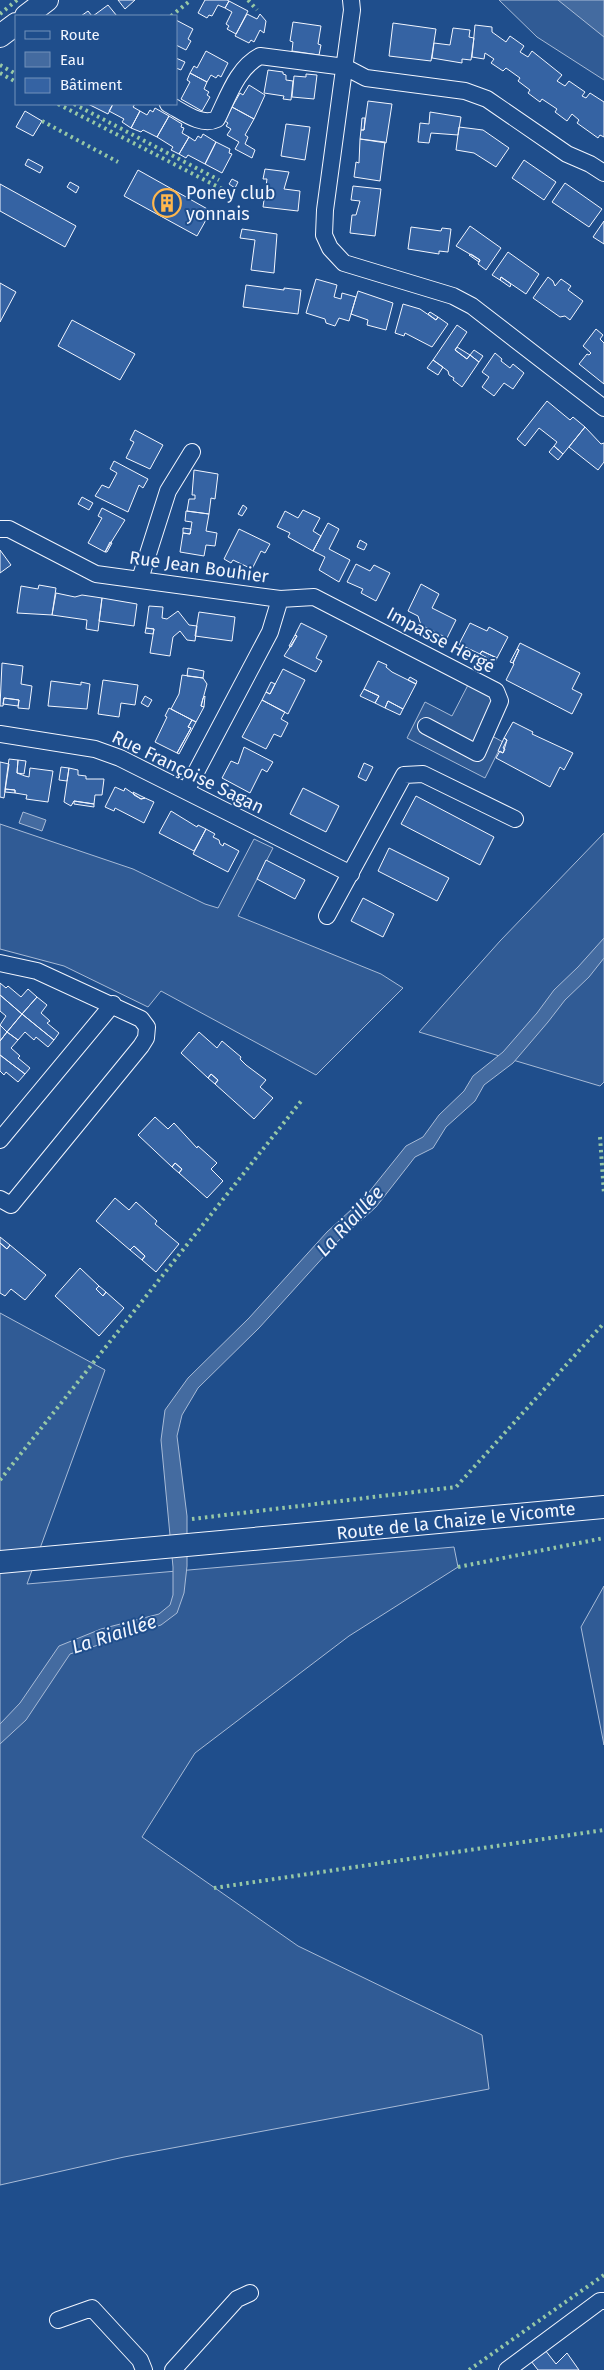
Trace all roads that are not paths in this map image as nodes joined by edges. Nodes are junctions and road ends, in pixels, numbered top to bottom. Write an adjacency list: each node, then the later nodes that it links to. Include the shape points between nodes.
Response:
1 (47, 0): 3 (main road)
2 (351, 0): 6 (street)
3 (27, 15)
4 (15, 25): 5 (main road)
5 (0, 36)
6 (345, 67): 7 (street, via 260,56 243,69 217,119 202,121); 8 (street, via 366,78 465,91 487,99 567,154); 9 (street, via 324,210 324,235 330,248 344,263 453,296 472,306)
7 (170, 105)
8 (604, 173)
9 (604, 408)
10 (192, 452): 12 (street, via 168,491)
11 (0, 529): 12 (street, Rue Jean Bouhier, via 9,528 96,574)
12 (140, 579): 13 (street, Rue Jean Bouhier)
13 (280, 599): 14 (street, Impasse Hergé, via 314,597 496,691 500,701 477,753); 16 (street, Rue Jean Bouhier, via 270,632)
14 (426, 726)
15 (0, 734): 16 (street, Rue Françoise Sagan, via 95,749)
16 (186, 791): 18 (street, Rue Françoise Sagan)
17 (515, 819): 18 (street, via 423,774 404,775)
18 (351, 874): 19 (street)
19 (327, 916)
20 (0, 963): 21 (street, via 37,972)
21 (113, 1004): 22 (street); 23 (street, via 141,1019 147,1027 146,1038 11,1205)
22 (0, 1140)
23 (0, 1199)
24 (604, 1507): 25 (main road, Route de la Chaize le Vicomte)
25 (0, 1562)
26 (250, 2293): 30 (street, via 237,2300)
27 (604, 2301): 31 (street)
28 (58, 2320): 29 (street, via 92,2308 140,2360)
29 (144, 2370)
30 (173, 2370)
31 (507, 2370)

